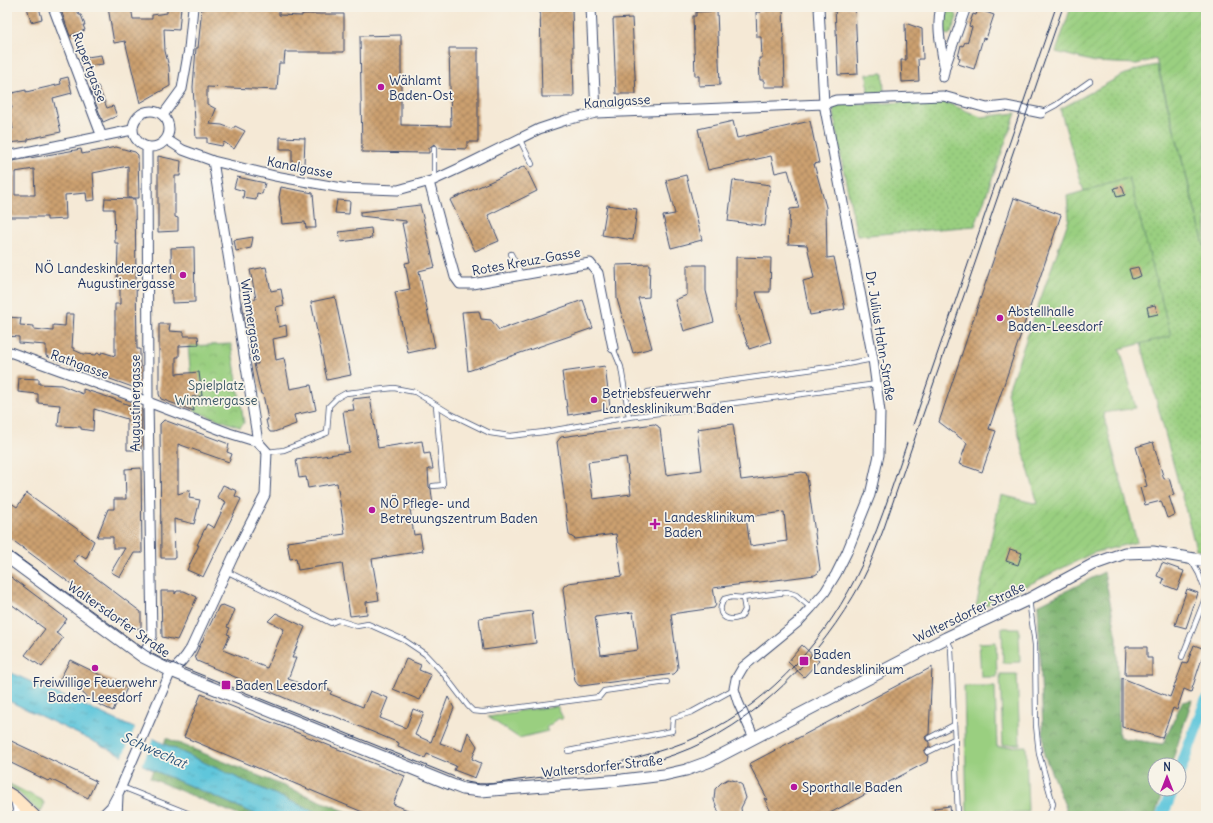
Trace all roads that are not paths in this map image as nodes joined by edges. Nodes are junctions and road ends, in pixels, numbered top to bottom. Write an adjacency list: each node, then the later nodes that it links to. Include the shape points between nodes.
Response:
1 (53, 7): 15 (street, Rupertgasse)
2 (193, 7): 13 (street, via 182,89)
3 (591, 7): 11 (street)
4 (819, 7): 10 (street, Dr. Julius Hahn-Straße)
5 (941, 7): 7 (street, via 938,17 939,35)
6 (963, 8): 7 (street)
7 (945, 67): 8 (street)
8 (943, 77)
9 (1090, 81): 12 (lane)
10 (824, 104): 11 (street, Kanalgasse); 12 (street, Kanalgasse, via 836,100 943,96 987,108 1006,106); 28 (street, Dr. Julius Hahn-Straße)
11 (596, 113): 16 (street, Kanalgasse, via 566,120)
12 (1041, 113)
13 (162, 115): 14 (street, via 152,111 139,115); 17 (street, via 167,120 169,129)
14 (132, 130): 15 (street); 18 (street, via 136,140)
15 (102, 137): 20 (street)
16 (519, 138): 22 (lane); 23 (street, Kanalgasse)
17 (166, 139): 18 (street, via 159,146); 21 (street, Kanalgasse, via 183,150)
18 (147, 147): 31 (street, Augustinergasse)
19 (434, 148): 23 (lane)
20 (7, 156)
21 (213, 161): 23 (street, Kanalgasse, via 342,188 398,190); 34 (street, Wimmergasse)
22 (532, 164)
23 (432, 181): 25 (street, Rotes Kreuz-Gasse, via 455,277 460,284)
24 (512, 254): 25 (lane)
25 (522, 276): 26 (street, Rotes Kreuz-Gasse, via 590,263 598,273)
26 (613, 348): 33 (lane, via 621,367)
27 (7, 351): 31 (street, Rathgasse)
28 (873, 359): 29 (street, Dr. Julius Hahn-Straße); 30 (lane)
29 (876, 384): 33 (lane); 44 (street, Dr. Julius Hahn-Straße, via 880,412 879,452 870,495 836,574)
30 (648, 392)
31 (148, 402): 34 (street, Rathgasse); 46 (street, Augustinergasse, via 152,636)
32 (436, 405): 33 (lane, via 490,433 510,436); 35 (lane, via 415,392 394,388 346,393 329,406 327,433 284,450); 36 (lane, via 443,485)
33 (629, 418)
34 (258, 442): 35 (street)
35 (267, 452): 40 (street, via 265,495)
36 (433, 486)
37 (7, 557): 46 (street, Waltersdorfer Straße)
38 (1190, 558): 39 (street, Waltersdorfer Straße); 41 (lane); 43 (street, Waltersdorfer Straße, via 1153,552 1125,553 1094,564)
39 (1206, 562)
40 (226, 571): 48 (street, via 188,654); 49 (lane, via 330,624 338,620 357,626 368,624 404,640 425,654 473,711 483,712 599,697 604,691)
41 (1206, 594): 47 (lane)
42 (743, 598): 42 (lane, via 724,599 720,606 721,613 726,618 734,620 741,617 745,610); 44 (lane, via 787,592 796,595)
43 (1029, 599): 45 (street, Waltersdorfer Straße); 65 (lane, via 1035,645 1039,754 1053,804)
44 (811, 608): 50 (street, Dr. Julius Hahn-Straße, via 744,667 736,679)
45 (946, 638): 51 (lane, via 951,648); 52 (street, Waltersdorfer Straße)
46 (143, 657): 48 (street, Waltersdorfer Straße)
47 (1182, 657)
48 (171, 672): 52 (street, Waltersdorfer Straße, via 443,781 472,790 664,775 708,762); 57 (street)
49 (667, 682)
50 (734, 689): 52 (street); 55 (lane, via 692,712 673,718 672,731)
51 (954, 725): 53 (lane); 54 (lane)
52 (754, 738)
53 (929, 738)
54 (954, 739): 56 (lane); 64 (lane)
55 (568, 751)
56 (928, 752)
57 (120, 790): 59 (lane); 62 (street, via 111,807); 63 (street)
58 (11, 795): 60 (street); 61 (main road)
59 (190, 814)
60 (18, 816)
61 (34, 816)
62 (102, 816)
63 (117, 816)
64 (958, 816)
65 (1049, 816)

